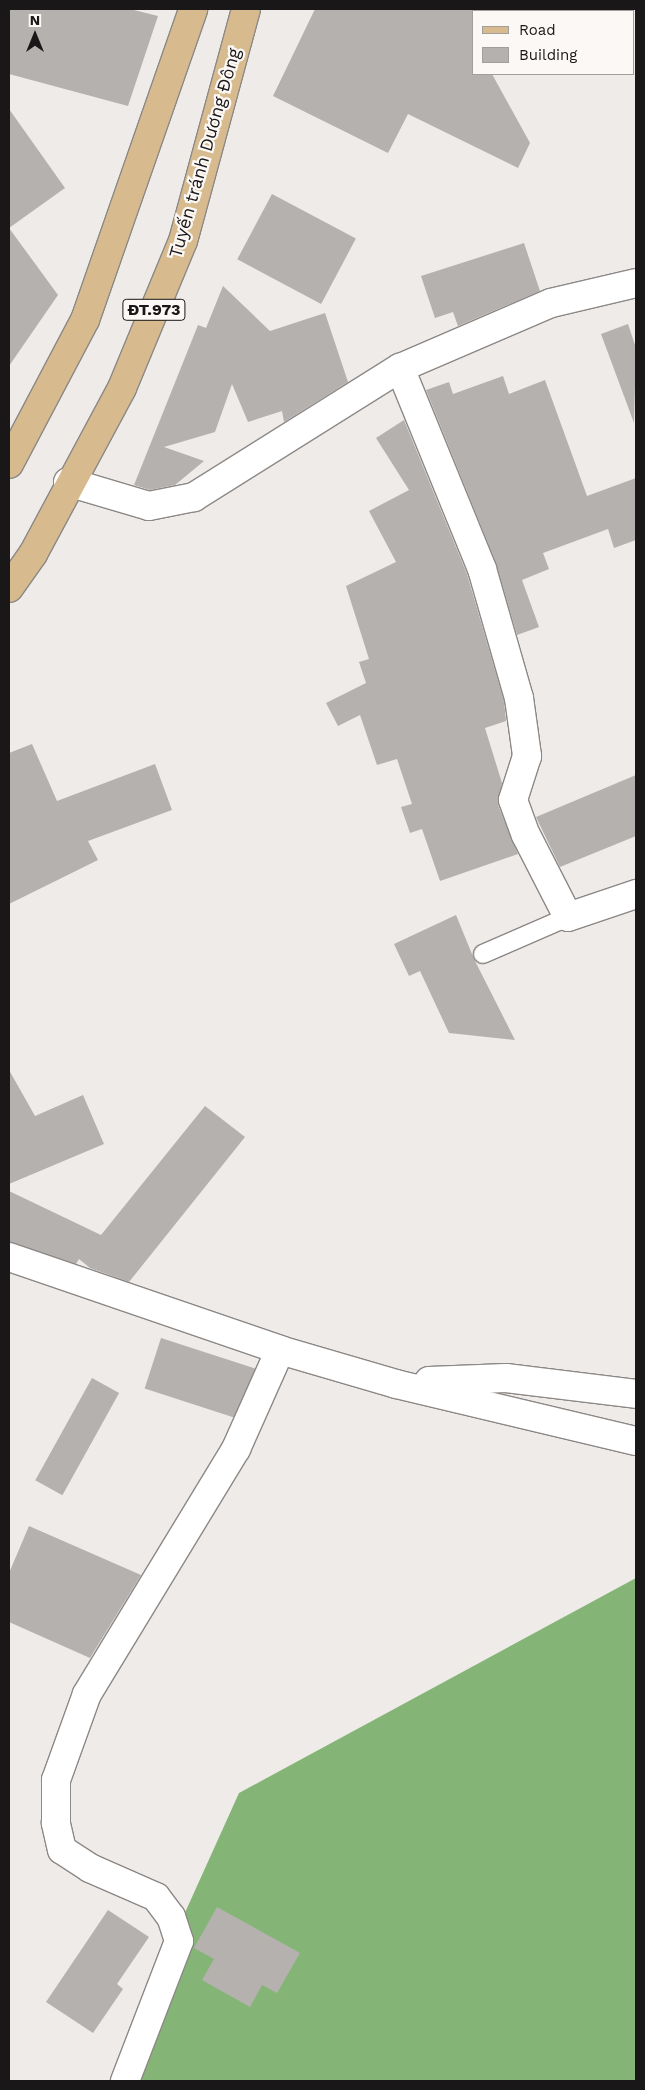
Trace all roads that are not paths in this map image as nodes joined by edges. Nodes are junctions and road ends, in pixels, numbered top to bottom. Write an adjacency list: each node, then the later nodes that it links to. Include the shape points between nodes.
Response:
1 (193, 9): 5 (main road, ĐT.973, via 85,320)
2 (246, 9): 6 (main road, Tuyến tránh Dương Đông / ĐT.973, via 183,241 122,388)
3 (636, 283): 4 (street, via 551,303)
4 (400, 368): 6 (street, via 194,497 149,506); 9 (street, via 482,569 526,733 527,756 513,800)
5 (9, 464)
6 (68, 482): 7 (main road, Tuyến tránh Dương Đông / ĐT.973, via 33,554)
7 (9, 588)
8 (636, 894): 9 (street)
9 (568, 918): 10 (lane)
10 (483, 954)
11 (9, 1257): 12 (street)
12 (280, 1350): 13 (street); 16 (street, via 236,1449 87,1694 56,1780 56,1824 62,1850 90,1868 156,1896 171,1917 179,1942)
13 (396, 1384): 14 (street, via 506,1378); 15 (street)
14 (636, 1394)
15 (636, 1441)
16 (125, 2081)

